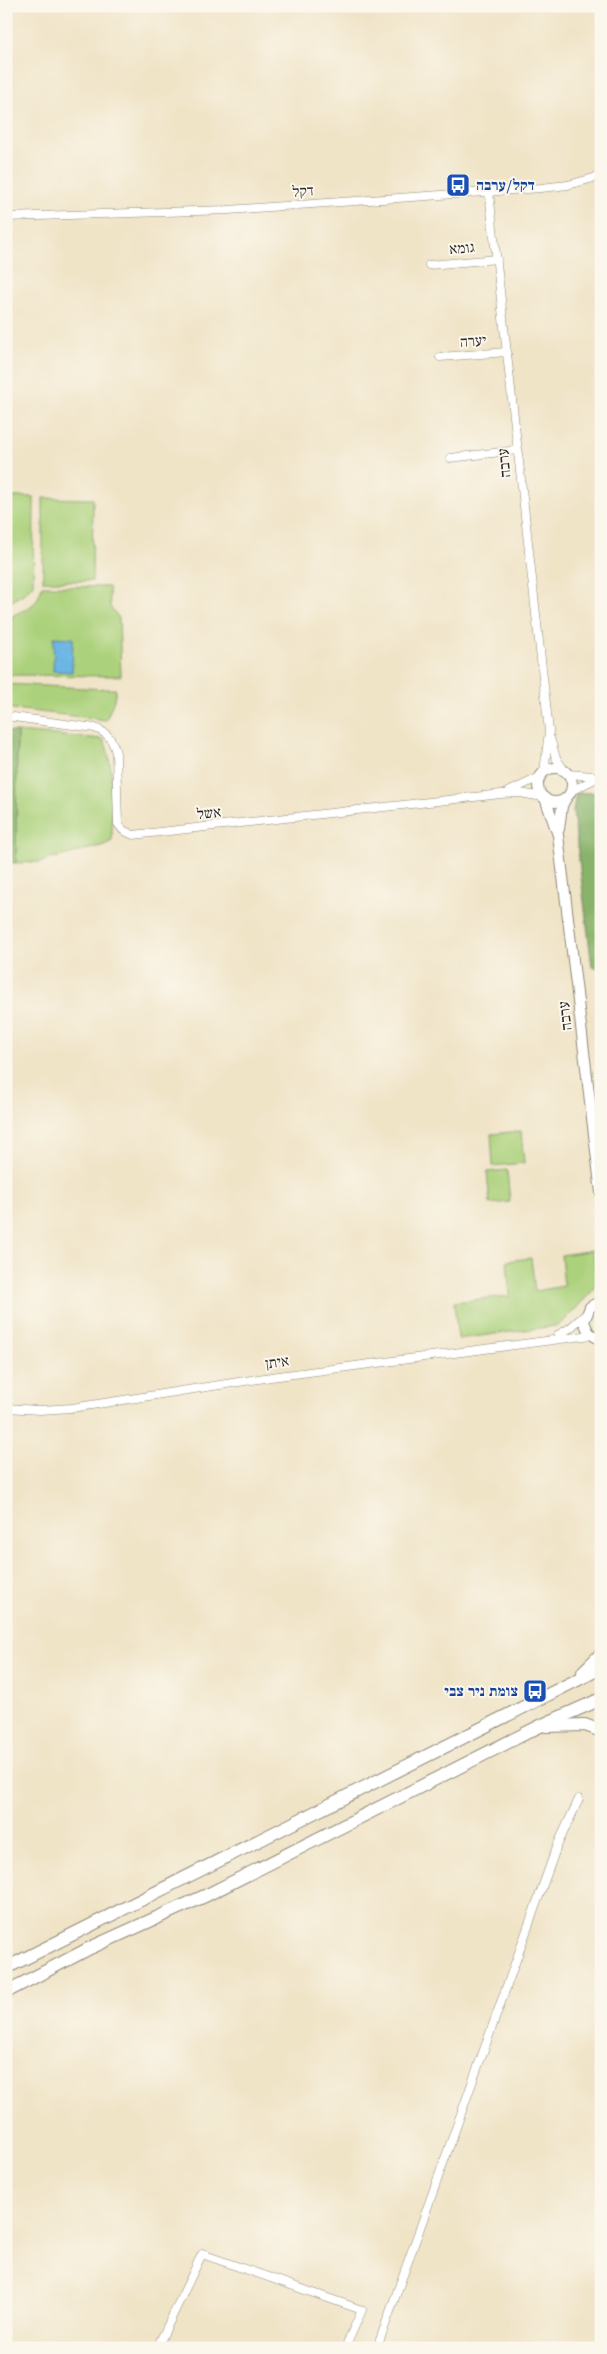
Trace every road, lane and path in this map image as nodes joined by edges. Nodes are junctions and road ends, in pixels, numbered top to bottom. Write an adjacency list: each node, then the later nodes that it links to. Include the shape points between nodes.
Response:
1 (601, 176): 2 (street, דקל, via 568,185)
2 (489, 192): 3 (street, דקל, via 228,210); 4 (street, ערבה)
3 (6, 218)
4 (497, 259): 5 (street, גומא); 6 (street, ערבה)
5 (429, 265)
6 (507, 352): 7 (street, יערה); 8 (street, ערבה)
7 (440, 357)
8 (518, 450): 9 (street); 11 (street, ערבה)
9 (450, 458)
10 (6, 716): 15 (street, אשל, via 104,732 114,744 116,753 118,824 133,834)
11 (548, 732): 12 (street, ערבה, via 556,758); 13 (street, ערבה)
12 (566, 772): 13 (street, via 553,768); 14 (street); 16 (street, via 572,782)
13 (542, 775): 15 (street, אשל); 17 (street, via 538,787)
14 (601, 776): 16 (street)
15 (501, 794): 17 (street, אשל)
16 (568, 794): 17 (street, via 558,802); 18 (street, ערבה, via 562,806)
17 (544, 797): 18 (street, ערבה)
18 (558, 835): 19 (street, ערבה)
19 (601, 1193)
20 (599, 1300): 21 (street)
21 (586, 1314): 22 (street, איתן); 23 (street, via 584,1322)
22 (551, 1338): 23 (street, איתן); 24 (street, איתן, via 72,1408)
23 (597, 1339)
24 (6, 1408)
25 (601, 1654): 27 (highway)
26 (601, 1668): 27 (highway)
27 (578, 1677): 32 (highway)
28 (601, 1699): 29 (highway)
29 (538, 1727): 30 (highway, via 585,1726); 33 (highway, via 208,1895 90,1948)
30 (601, 1731)
31 (579, 1799): 36 (street, via 557,1846)
32 (6, 1968)
33 (6, 1992)
34 (158, 2348): 35 (street, via 202,2254 362,2310)
35 (345, 2348)
36 (377, 2348)

